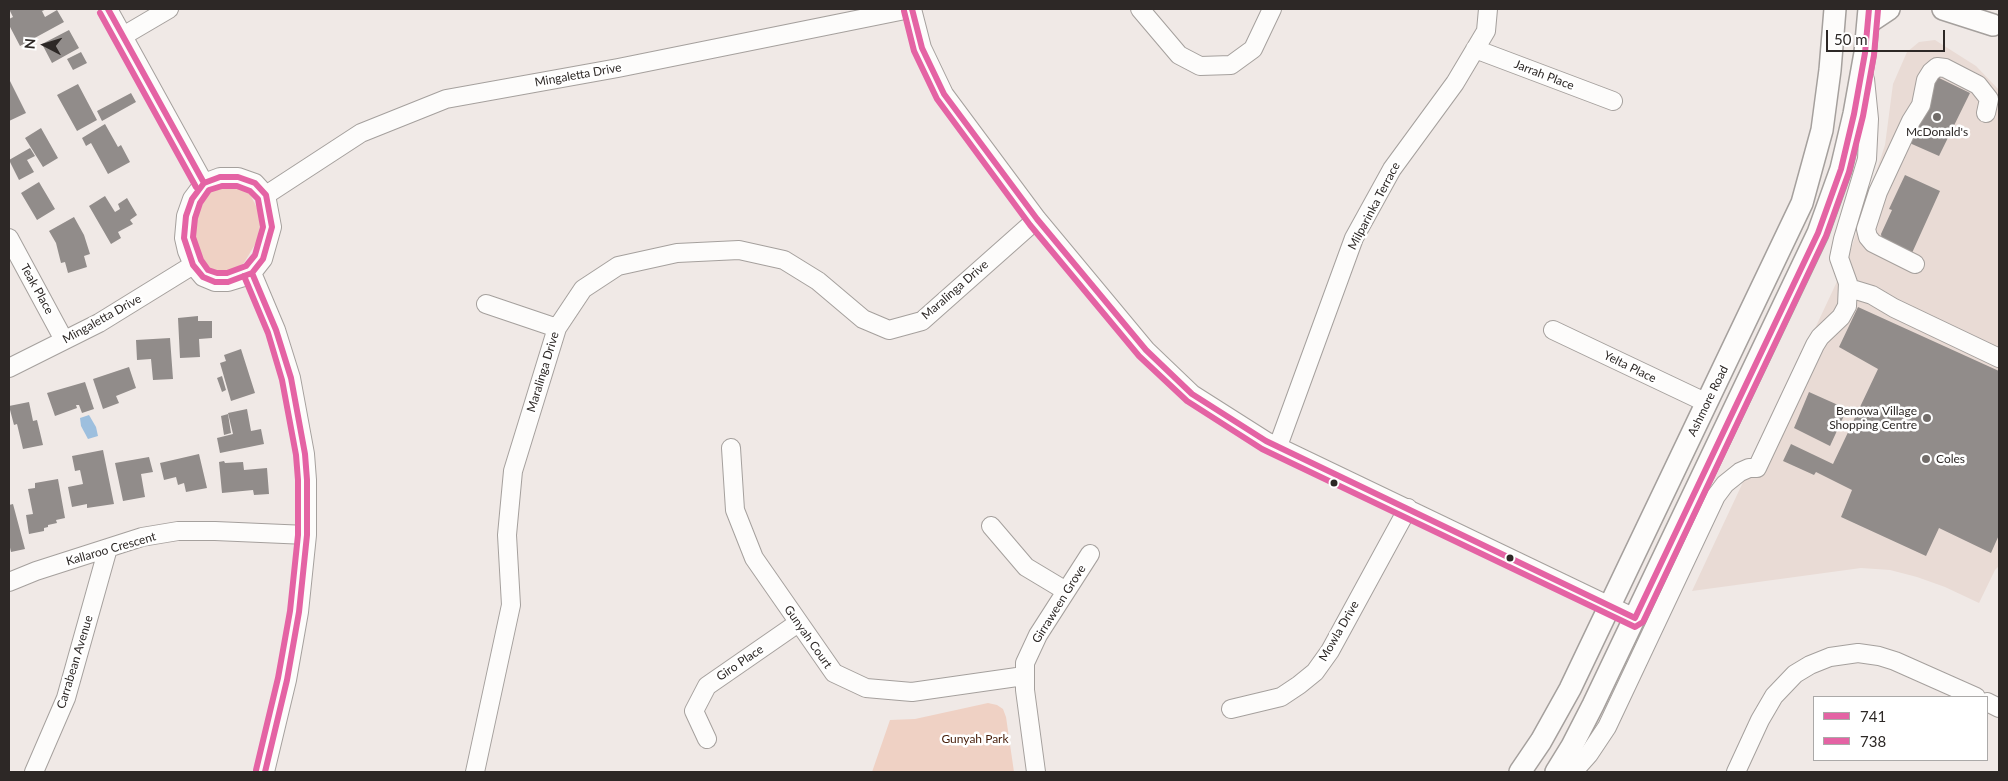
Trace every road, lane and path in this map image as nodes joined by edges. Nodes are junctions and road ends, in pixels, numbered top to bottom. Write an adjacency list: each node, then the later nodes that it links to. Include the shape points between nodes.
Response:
1 (108, 9): 13 (street)
2 (169, 9): 13 (street)
3 (911, 9): 19 (street, Mingaletta Drive, via 446,99 361,133); 20 (street, via 922,48 944,94)
4 (1140, 9): 5 (street, via 1178,54 1200,66 1232,65 1253,49)
5 (1272, 9)
6 (1488, 9): 14 (street, Milparinka Terrace, via 1486,32)
7 (1835, 9): 32 (main road, Ashmore Road, via 1822,130 1802,203)
8 (1889, 9): 11 (main road)
9 (1943, 9): 12 (main road)
10 (1973, 9): 12 (main road)
11 (1868, 16): 15 (main road)
12 (1996, 28)
13 (123, 36): 18 (street)
14 (1475, 49): 16 (street, Jarrah Place); 33 (street, Milparinka Terrace, via 1455,83 1392,169 1354,238)
15 (1863, 63): 25 (street, via 1869,119 1868,152 1839,258); 43 (main road, via 1843,161 1818,234)
16 (1613, 101)
17 (1986, 113): 22 (street, via 1988,99 1978,85 1948,69 1935,68 1928,76 1921,105 1878,192 1867,227 1869,239)
18 (204, 183): 19 (street, via 220,177 238,177 254,184); 23 (street, via 192,199 186,216 186,252)
19 (266, 195): 24 (street, via 272,227 263,259)
20 (1037, 219): 27 (street, Maralinga Drive, via 922,320 890,330 862,319 818,281 784,260 739,250 677,253 618,266 583,289); 33 (street, via 1146,350 1192,394)
21 (9, 238): 29 (street, Teak Place)
22 (1915, 264)
23 (193, 265): 24 (street, via 203,277 215,282 228,282); 29 (street, Mingaletta Drive, via 99,323)
24 (252, 273): 37 (street, via 276,330 297,403 305,454)
25 (1849, 288): 30 (street, via 1877,297); 55 (street, via 1843,314 1814,345 1757,468 1740,472 1716,496 1607,727)
26 (486, 304): 27 (street)
27 (556, 328): 51 (street, Maralinga Drive, via 512,471 507,534 511,605)
28 (1553, 330): 32 (street, Yelta Place)
29 (64, 340): 31 (street, Mingaletta Drive)
30 (1999, 358)
31 (9, 368)
32 (1707, 403): 42 (main road, Ashmore Road)
33 (1278, 446): 35 (street)
34 (731, 448): 44 (street, Gunyah Court, via 735,510 754,558)
35 (1408, 508): 42 (street); 47 (street, Mowla Drive, via 1330,651 1315,672 1281,696)
36 (991, 526): 41 (street, via 1026,567)
37 (306, 536): 38 (street, Kallaroo Crescent, via 178,532 142,537); 50 (street, via 299,612)
38 (108, 548): 40 (street, Kallaroo Crescent); 49 (street, Carrabean Avenue, via 66,698)
39 (1090, 554): 41 (street, Girraween Grove)
40 (9, 582)
41 (1066, 591): 45 (street, Girraween Grove, via 1032,647)
42 (1609, 605): 43 (street); 53 (main road, Ashmore Road, via 1570,689)
43 (1634, 618): 54 (main road, via 1581,729)
44 (798, 623): 45 (street, Gunyah Court, via 834,673 866,688 912,692); 48 (street, Giro Place, via 707,686 694,711)
45 (1024, 676): 52 (street, Girraween Grove)
46 (1974, 696): 56 (street, via 1879,656 1858,654 1830,658 1796,674 1774,696)
47 (1231, 709)
48 (707, 739)
49 (34, 772)
50 (265, 772)
51 (475, 772)
52 (1036, 772)
53 (1520, 772)
54 (1556, 772)
55 (1573, 772)
56 (1736, 772)

